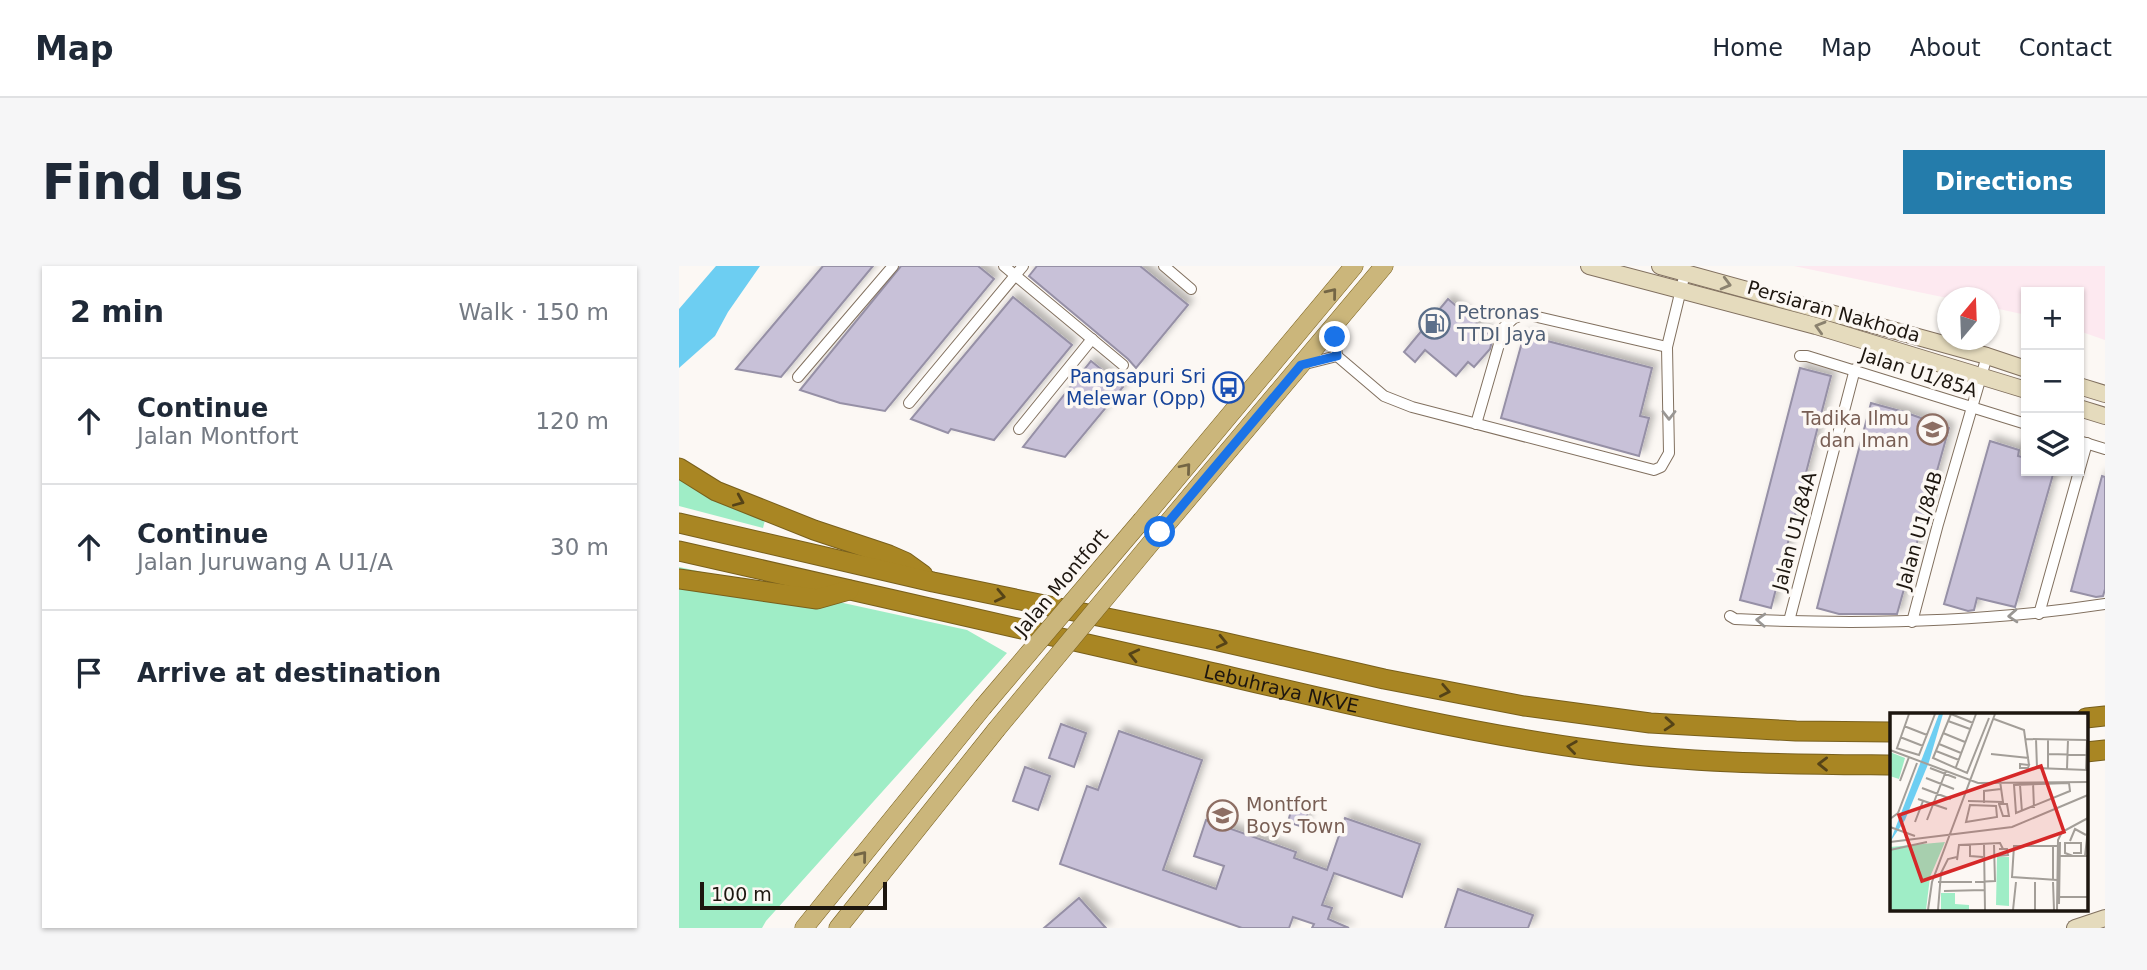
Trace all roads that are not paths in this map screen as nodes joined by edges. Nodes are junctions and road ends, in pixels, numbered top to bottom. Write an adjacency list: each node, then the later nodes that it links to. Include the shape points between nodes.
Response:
1 (893, 266): 23 (street)
2 (1004, 266): 8 (street)
3 (1164, 266): 10 (street)
4 (1354, 266): 55 (main road, Jalan Montfort, one-way to 4, bridge, via 983,707)
5 (1384, 266): 12 (main road)
6 (1589, 266): 11 (street, Persiaran Nakhoda)
7 (1660, 266): 9 (street, Persiaran Nakhoda)
8 (1019, 271): 13 (street); 27 (street)
9 (1685, 273): 11 (street); 17 (street, Persiaran Nakhoda, one-way to 17)
10 (1191, 289)
11 (1681, 290): 14 (street); 22 (street, Persiaran Nakhoda, one-way to 11)
12 (1337, 323): 15 (street); 19 (main road)
13 (1092, 340): 18 (street); 33 (street)
14 (1667, 347): 32 (street, via 1525,314 1514,318 1504,327); 32 (street, one-way to 32, via 1669,453 1654,470)
15 (1337, 356): 19 (street); 32 (street, via 1384,397)
16 (1800, 356): 21 (street, Jalan U1/85A)
17 (1987, 356): 20 (street, Persiaran Nakhoda); 22 (street, Jalan U1/84B)
18 (1123, 365)
19 (1301, 365): 56 (main road, bridge, via 996,730)
20 (2021, 367)
21 (1855, 369): 28 (street, Jalan U1/85A); 46 (street, Jalan U1/84A)
22 (1981, 376): 24 (street, Persiaran Nakhoda); 28 (street, Jalan U1/84B)
23 (798, 377)
24 (2021, 388)
25 (2084, 388): 26 (street)
26 (2105, 394)
27 (909, 402)
28 (1972, 408): 31 (street, Jalan U1/85A); 47 (street, Jalan U1/84B)
29 (2084, 410): 30 (street)
30 (2105, 416)
31 (2021, 423)
32 (1476, 424)
33 (1019, 429)
34 (2084, 442): 35 (street)
35 (2105, 449)
36 (679, 468): 41 (highway, one-way to 41, via 750,506 897,559)
37 (2074, 476): 44 (street)
38 (679, 523): 41 (highway, Lebuhraya NKVE)
39 (679, 551): 42 (highway, Lebuhraya NKVE)
40 (679, 579): 42 (highway, via 817,599)
41 (933, 582): 50 (highway, Lebuhraya NKVE, one-way to 50, via 1524,706 1650,723)
42 (850, 590): 53 (highway, Lebuhraya NKVE, one-way to 42, via 1669,758 1513,738 1329,701)
43 (2105, 604): 44 (street)
44 (2039, 614): 47 (street, one-way to 47)
45 (1730, 616): 46 (street, one-way to 45)
46 (1789, 621): 47 (street)
47 (1912, 622)
48 (2105, 716): 49 (highway)
49 (2087, 718)
50 (1890, 732)
51 (2105, 750): 52 (highway)
52 (2087, 752)
53 (1890, 765)
54 (2105, 918): 57 (street)
55 (804, 928)
56 (838, 928)
57 (2075, 928)

